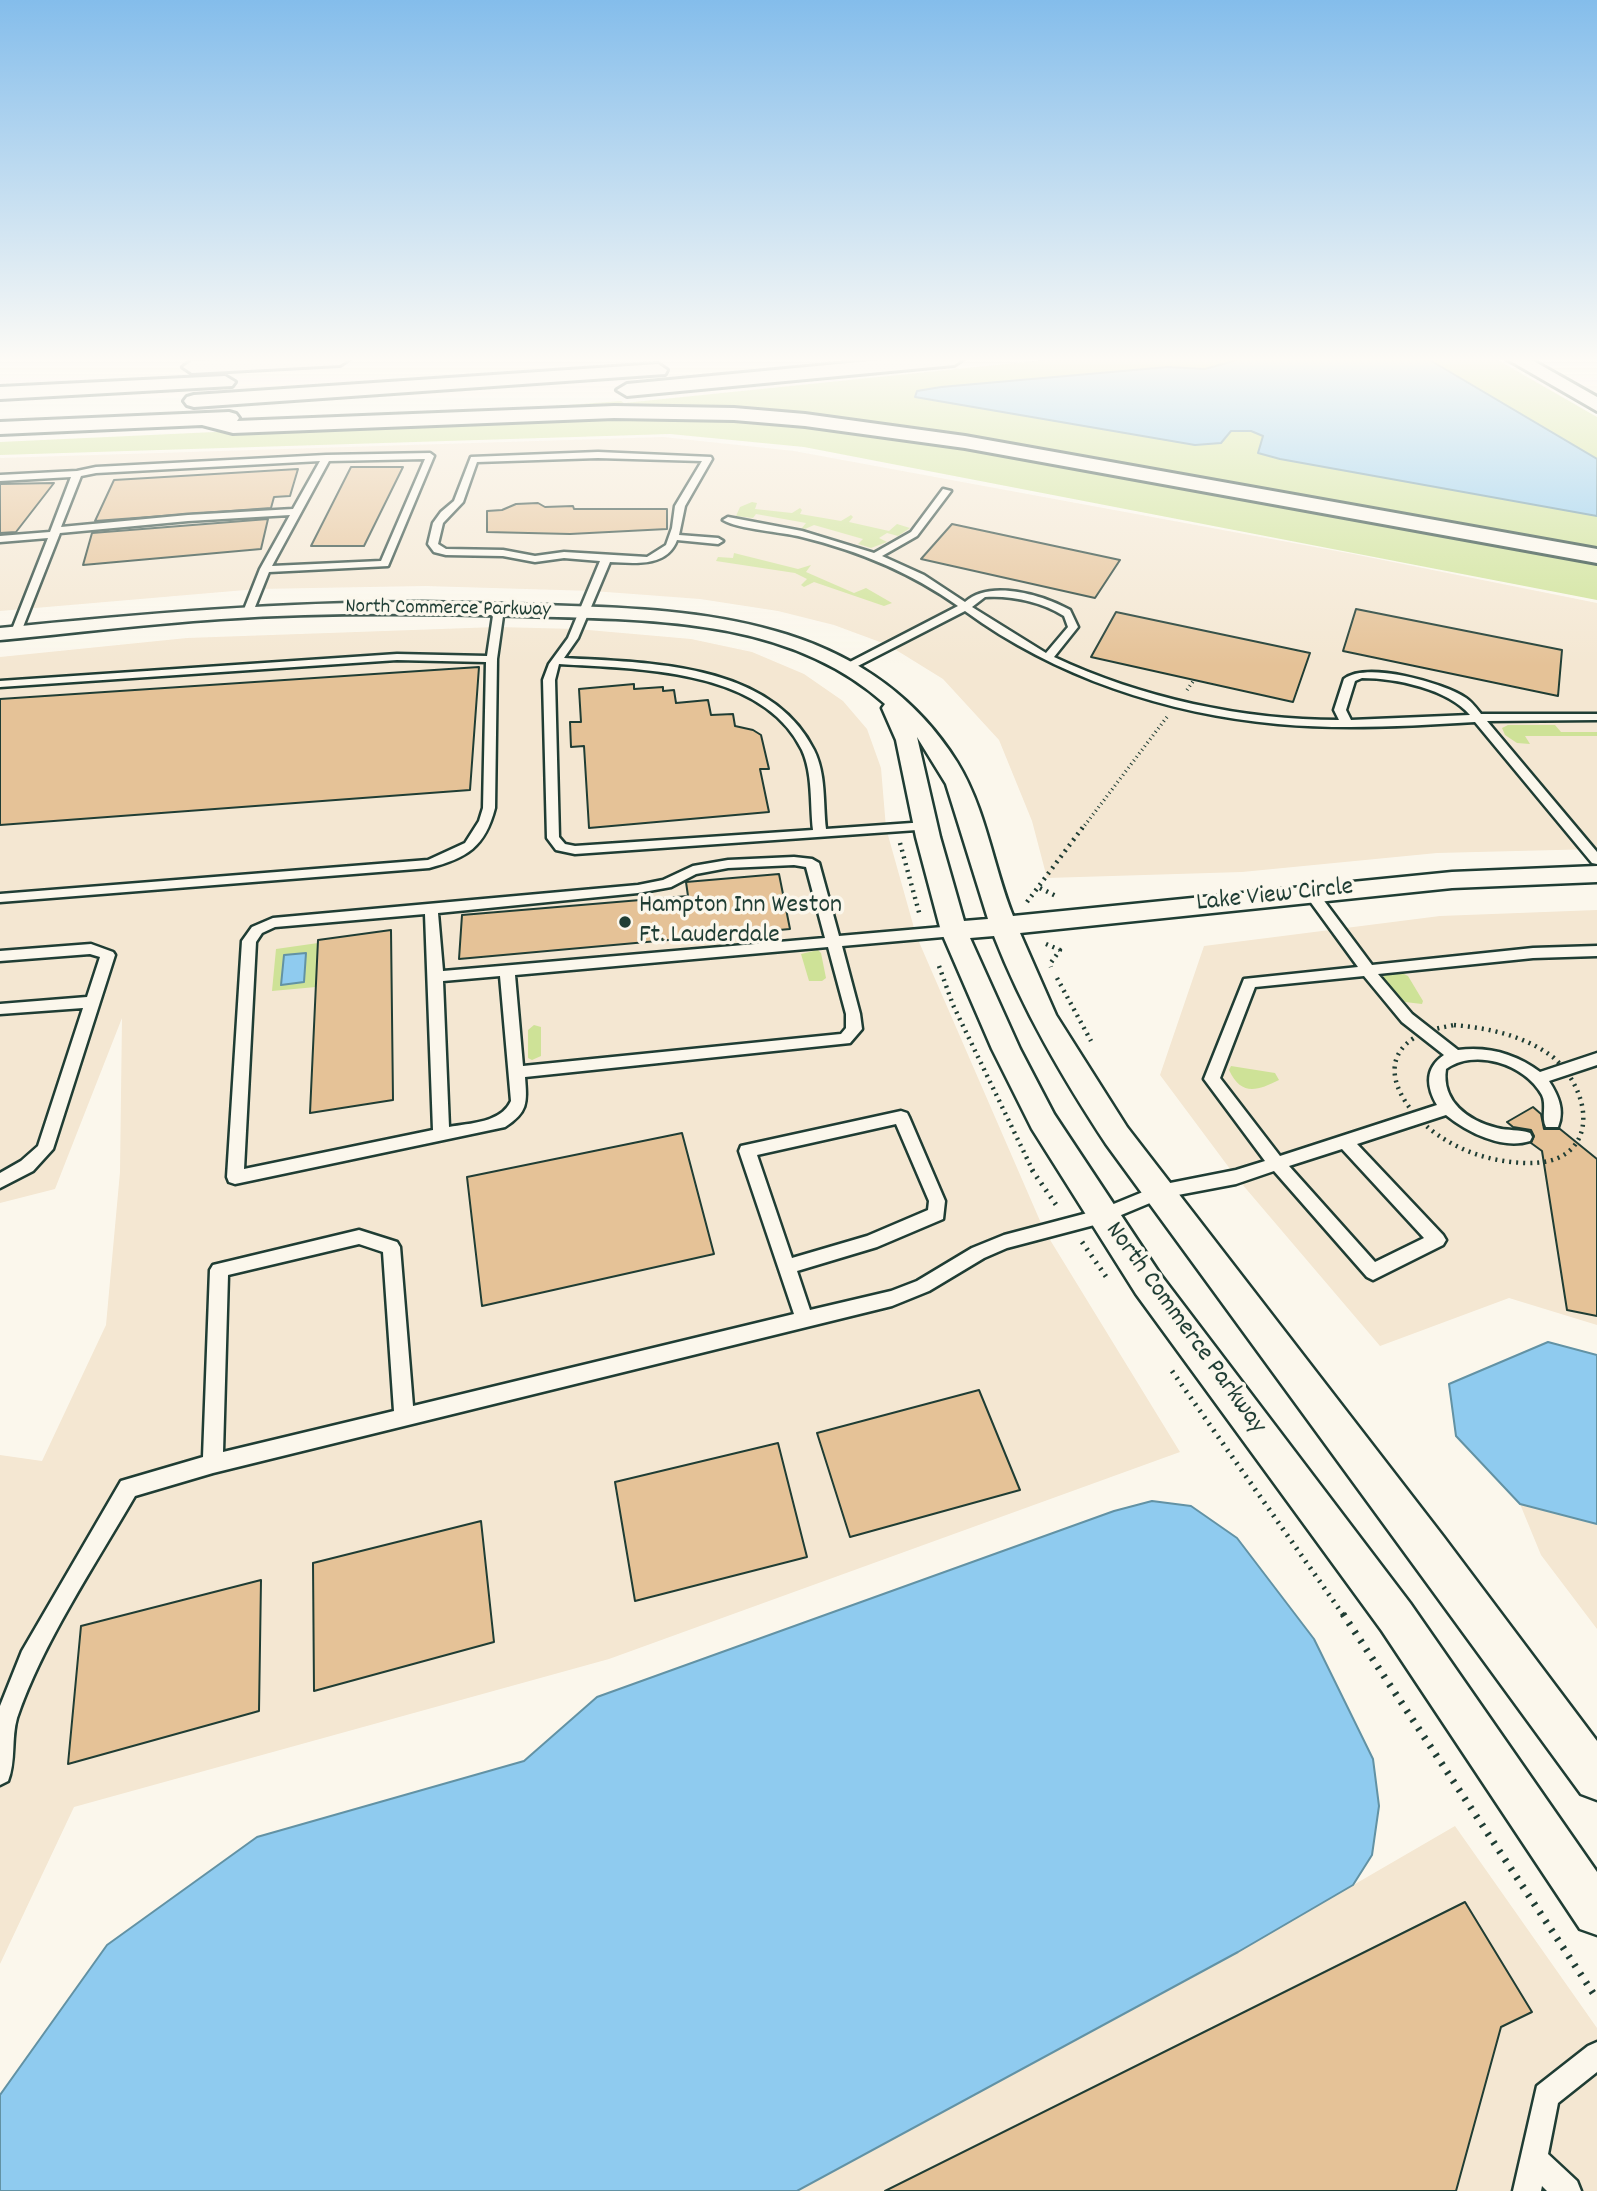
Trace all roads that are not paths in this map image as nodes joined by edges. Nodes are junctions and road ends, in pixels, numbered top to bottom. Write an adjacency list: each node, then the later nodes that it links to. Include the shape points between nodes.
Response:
1 (264, 461): 7 (lane)
2 (324, 461): 10 (lane)
3 (428, 461): 19 (lane, via 385,564)
4 (473, 461): 18 (lane, via 458,502 438,523 433,544 437,550 535,559 564,555)
5 (707, 461): 13 (lane, via 677,512)
6 (1072, 461): 16 (highway)
7 (77, 474): 8 (lane); 12 (lane)
8 (0, 478)
9 (946, 491): 17 (lane, via 914,534)
10 (297, 512): 12 (lane); 19 (lane)
11 (728, 520): 17 (lane, via 802,535)
12 (57, 532): 14 (lane); 24 (lane)
13 (674, 537): 15 (lane); 18 (lane, via 670,547 649,560)
14 (0, 539)
15 (718, 541)
16 (1597, 556)
17 (873, 557): 20 (lane, via 919,576)
18 (606, 559): 23 (lane)
19 (265, 569): 22 (lane)
20 (965, 607): 25 (lane); 25 (lane, via 983,594 996,593 1065,612 1073,627); 28 (lane)
21 (499, 609): 22 (street, North Commerce Parkway); 23 (street, North Commerce Parkway); 26 (lane)
22 (248, 612): 24 (street, North Commerce Parkway)
23 (585, 612): 27 (lane); 28 (street, North Commerce Parkway, via 668,617 743,629 802,646)
24 (8, 633)
25 (1047, 657): 33 (lane, via 1098,679 1179,701 1276,720)
26 (492, 659): 29 (lane, via 397,657); 39 (lane, via 489,808 473,845 454,856 429,864)
27 (557, 661): 35 (lane, via 673,670 713,679 773,708 795,728 808,750); 35 (lane, via 549,680 553,838 561,847 575,850)
28 (848, 667): 30 (street, North Commerce Parkway)
29 (0, 684)
30 (881, 690): 34 (street, North Commerce Parkway, via 907,740); 41 (street, North Commerce Parkway, via 944,758 966,805 990,889)
31 (1597, 718): 32 (lane)
32 (1479, 719): 33 (lane); 33 (lane, via 1465,702 1441,689 1361,675 1350,679 1340,710); 36 (lane)
33 (1347, 724)
34 (926, 825): 35 (lane); 42 (street, North Commerce Parkway)
35 (820, 832)
36 (1597, 860)
37 (1597, 873): 38 (street, Lake View Circle)
38 (1311, 893): 41 (street, Lake View Circle); 46 (lane)
39 (0, 898)
40 (431, 909): 43 (lane, via 638,889 666,884 693,870 794,860 812,863); 48 (lane); 57 (lane, via 273,923 257,930 249,941 235,1177)
41 (1018, 924): 42 (street, Lake View Circle); 62 (street, North Commerce Parkway, via 1042,1014 1104,1118)
42 (954, 931): 43 (lane); 63 (street, North Commerce Parkway, via 1024,1085)
43 (834, 944): 47 (lane); 53 (lane, via 853,1014 854,1029 845,1039)
44 (1597, 951): 46 (lane)
45 (0, 956): 49 (lane, via 91,949 108,955)
46 (1367, 969): 51 (lane, via 1386,995); 60 (lane, via 1249,983 1212,1079)
47 (506, 971): 48 (lane); 53 (lane)
48 (436, 977): 57 (lane)
49 (93, 1002): 50 (lane); 61 (lane, via 45,1149)
50 (0, 1009)
51 (1454, 1055): 54 (lane, via 1497,1055); 55 (lane, via 1441,1063 1434,1076 1437,1092)
52 (1597, 1059): 54 (lane)
53 (517, 1072): 57 (lane, via 519,1101 513,1114 499,1123)
54 (1539, 1078): 56 (lane, via 1551,1095)
55 (1448, 1108): 58 (lane, via 1489,1133); 59 (lane)
56 (1552, 1122)
57 (440, 1135)
58 (1524, 1137)
59 (1346, 1143): 60 (lane); 60 (lane, via 1437,1241 1373,1272)
60 (1277, 1164): 62 (lane)
61 (0, 1181)
62 (1160, 1192): 63 (lane); 69 (street, North Commerce Parkway)
63 (1102, 1216): 65 (lane, via 1004,1242 978,1252 923,1286); 70 (street, North Commerce Parkway, via 1396,1617)
64 (786, 1267): 64 (lane, via 871,1241 937,1214 937,1202 901,1117 747,1151); 65 (lane)
65 (805, 1321): 66 (lane)
66 (404, 1419): 67 (lane); 67 (lane, via 391,1247 359,1237 244,1264 219,1270)
67 (213, 1464): 68 (lane, via 128,1488 30,1659 5,1721)
68 (0, 1773)
69 (1597, 1778)
70 (1597, 1912)
71 (1597, 2055): 72 (lane, via 1546,2095)
72 (1534, 2158): 73 (lane); 74 (lane)
73 (1527, 2191)
74 (1567, 2191)

